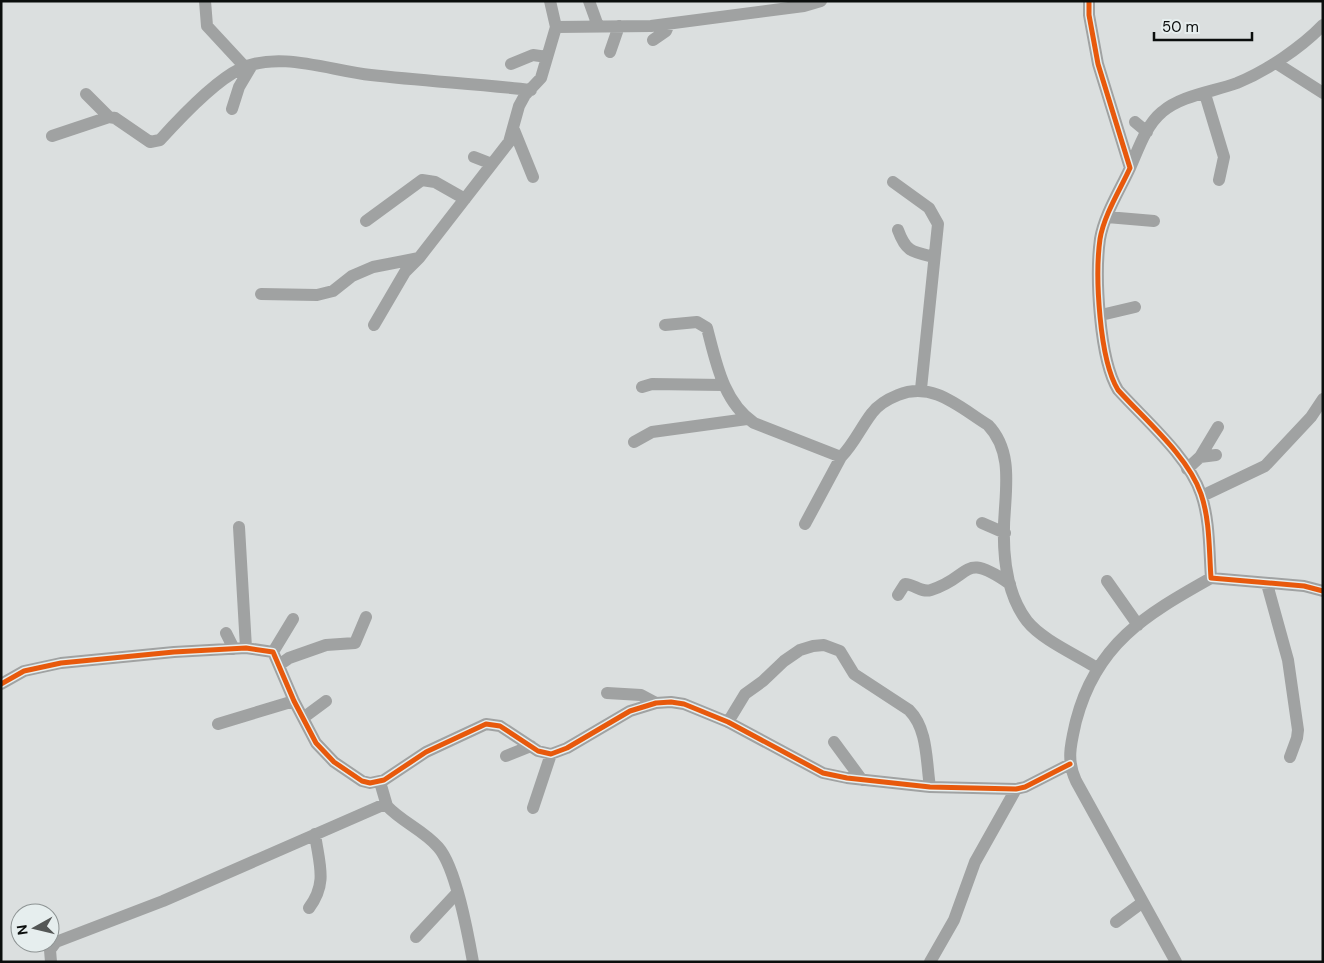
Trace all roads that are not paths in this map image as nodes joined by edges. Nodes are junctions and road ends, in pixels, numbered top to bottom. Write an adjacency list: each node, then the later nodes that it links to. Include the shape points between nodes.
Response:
1 (205, 1): 17 (street, via 207,26)
2 (550, 1): 11 (street)
3 (589, 1): 9 (street)
4 (821, 1): 6 (street, via 804,6)
5 (1089, 1): 30 (street, via 1098,64)
6 (766, 6): 7 (street)
7 (669, 24): 10 (street); 12 (street, via 666,31)
8 (1323, 25): 15 (street)
9 (598, 26): 10 (street); 11 (street)
10 (619, 26): 13 (street)
11 (556, 27): 14 (street)
12 (653, 40)
13 (610, 52)
14 (547, 57): 16 (street, via 532,55); 18 (street, via 541,78)
15 (1276, 63): 19 (street); 21 (street)
16 (511, 64)
17 (248, 66): 18 (street, via 285,62 370,75); 22 (street); 23 (street, via 222,81 155,142)
18 (531, 90): 25 (street, via 519,106)
19 (1323, 93)
20 (86, 94): 23 (street)
21 (1205, 94): 26 (street, via 1169,107 1158,115); 32 (street, via 1224,157)
22 (232, 109)
23 (109, 117): 27 (street)
24 (1135, 122): 26 (street)
25 (514, 130): 29 (street); 31 (street)
26 (1147, 132): 30 (street)
27 (52, 136)
28 (474, 157): 29 (street)
29 (492, 164): 34 (street)
30 (1130, 168): 35 (street)
31 (533, 177)
32 (1220, 180)
33 (894, 182): 39 (street, via 936,217 939,232)
34 (466, 199): 37 (street, via 435,182 422,180); 40 (street)
35 (1107, 217): 36 (street); 43 (street, via 1100,238)
36 (1154, 221)
37 (366, 222)
38 (898, 230): 39 (street, via 908,249)
39 (934, 257): 48 (street)
40 (419, 258): 41 (street, via 367,269 333,291 317,296); 44 (street, via 405,272)
41 (261, 294)
42 (1135, 308): 43 (street)
43 (1101, 315): 56 (street, via 1111,377 1118,390)
44 (374, 325)
45 (665, 325): 46 (street, via 697,322 707,328)
46 (723, 385): 47 (street, via 652,384); 50 (street)
47 (642, 387)
48 (921, 390): 54 (street, via 908,391 881,404); 61 (street, via 935,392 995,432 1004,452 1006,468)
49 (1323, 399): 57 (street, via 1265,466)
50 (747, 419): 52 (street, via 652,432); 54 (street)
51 (1218, 427): 55 (street)
52 (634, 442)
53 (1216, 455): 55 (street)
54 (841, 457): 59 (street)
55 (1200, 457): 56 (street)
56 (1187, 469): 57 (street)
57 (1202, 496): 62 (street)
58 (982, 523): 61 (street)
59 (805, 524)
60 (239, 527): 72 (street)
61 (1005, 533): 64 (street)
62 (1211, 578): 65 (street); 70 (street)
63 (1107, 581): 70 (street)
64 (1010, 584): 67 (street, via 978,567 965,570 930,590 905,584); 75 (street, via 1032,627)
65 (1267, 584): 66 (street, via 1304,586); 88 (street, via 1288,660 1298,730)
66 (1323, 591)
67 (898, 595)
68 (366, 617): 74 (street, via 355,642 326,644)
69 (293, 619): 73 (street)
70 (1138, 624): 75 (street)
71 (226, 633): 72 (street)
72 (240, 648): 73 (street); 76 (street, via 62,664 24,671)
73 (273, 652): 74 (street)
74 (279, 665): 78 (street)
75 (1097, 668): 89 (street, via 1082,701 1069,750)
76 (1, 684)
77 (607, 693): 80 (street, via 641,695)
78 (294, 701): 81 (street); 83 (street)
79 (326, 701): 81 (street)
80 (656, 702): 82 (street, via 684,704); 86 (street, via 630,711)
81 (303, 718): 91 (street, via 316,743 334,762 362,781)
82 (728, 722): 90 (street, via 824,773); 92 (street, via 745,694 792,656 813,646 834,647 854,674 916,717 922,731)
83 (218, 724)
84 (834, 742): 90 (street)
85 (531, 746): 86 (street); 87 (street); 91 (street, via 500,726 486,724 426,752)
86 (551, 754): 95 (street)
87 (506, 756)
88 (1290, 757)
89 (1070, 764): 93 (street); 98 (street, via 1076,781)
90 (862, 780): 92 (street)
91 (380, 782): 94 (street)
92 (930, 786): 93 (street)
93 (1016, 789): 104 (street, via 975,862 954,920)
94 (385, 804): 96 (street); 97 (street, via 420,829 439,848)
95 (533, 808)
96 (315, 834): 99 (street, via 321,883 318,896); 102 (street, via 163,901 56,942 50,950)
97 (457, 893): 101 (street); 103 (street)
98 (1143, 902): 100 (street); 105 (street)
99 (309, 908)
100 (1116, 922)
101 (416, 937)
102 (50, 962)
103 (473, 962)
104 (930, 962)
105 (1176, 962)

